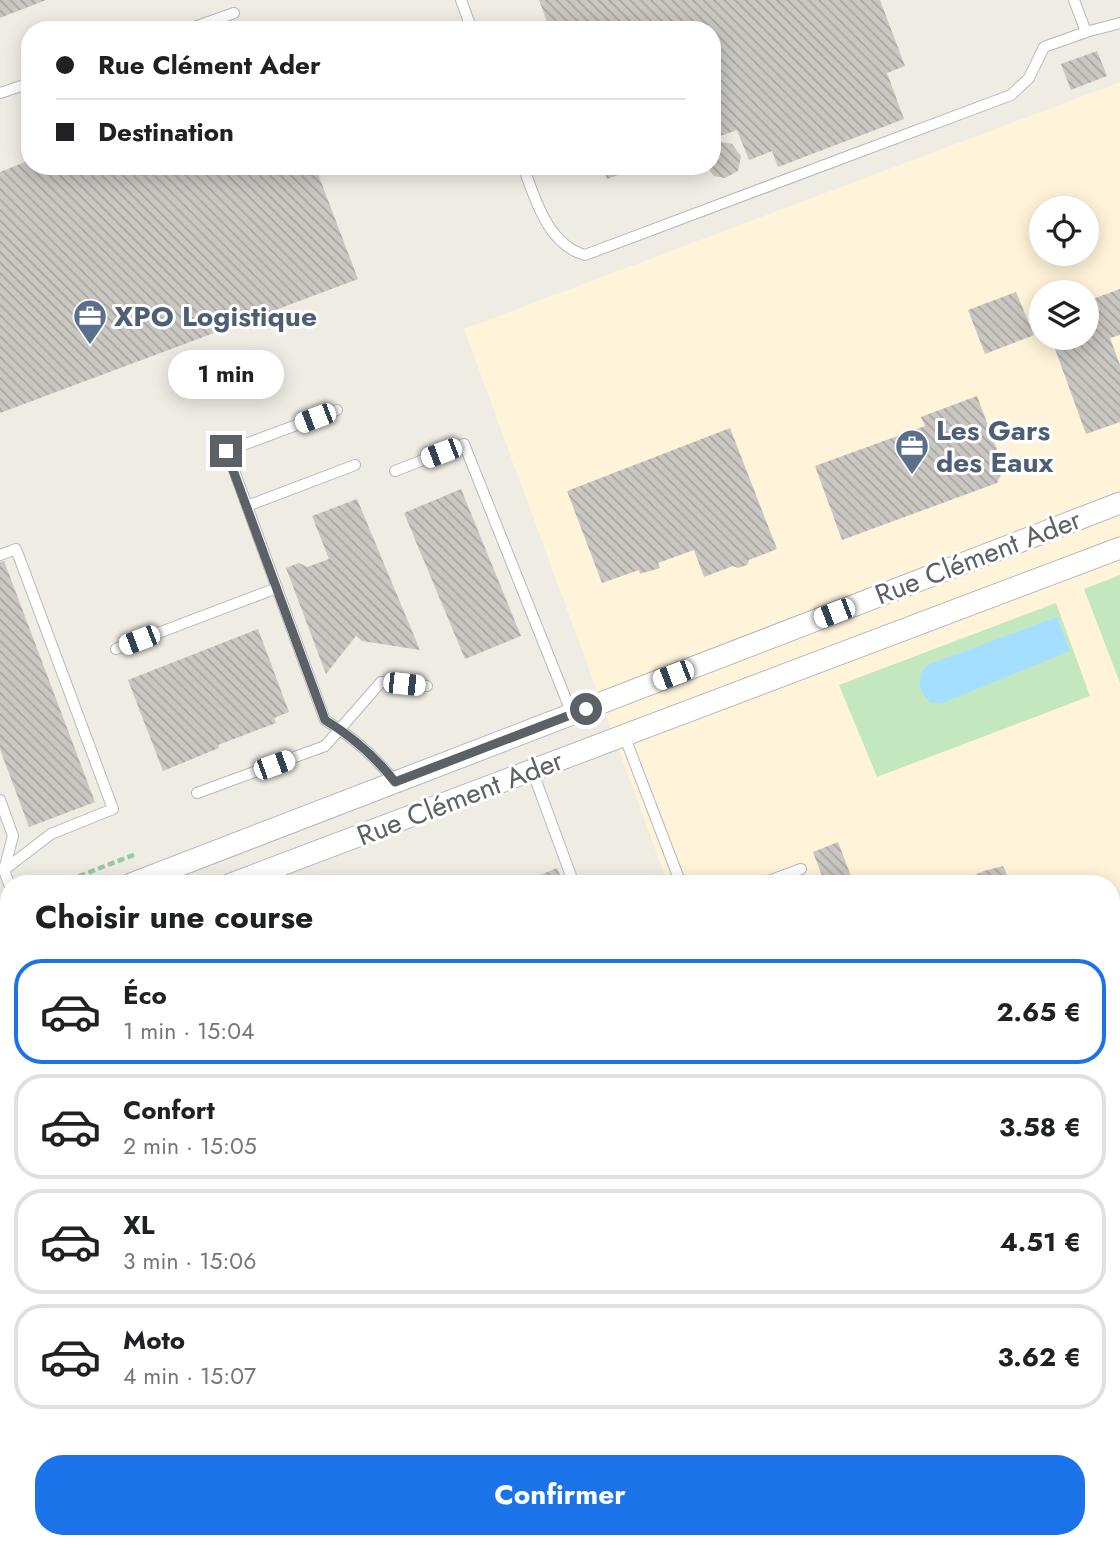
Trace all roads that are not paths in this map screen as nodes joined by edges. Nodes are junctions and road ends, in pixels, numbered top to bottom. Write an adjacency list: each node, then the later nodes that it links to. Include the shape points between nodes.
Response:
1 (461, 0): 5 (lane)
2 (1074, 0): 7 (lane)
3 (234, 13): 4 (lane)
4 (211, 21)
5 (469, 21)
6 (1120, 23): 7 (lane)
7 (1086, 32): 10 (lane, via 1044,47 1029,78 1011,95 585,256 558,241)
8 (21, 86): 9 (lane)
9 (0, 93)
10 (526, 175)
11 (337, 410): 15 (lane, via 226,451)
12 (355, 465): 15 (lane)
13 (395, 471): 21 (lane, via 464,444)
14 (1120, 503): 21 (street, Rue Clément Ader)
15 (247, 506): 18 (lane)
16 (1120, 548): 23 (street, Rue Clément Ader)
17 (0, 555): 29 (lane, via 16,549 113,809 51,834)
18 (277, 588): 19 (lane); 22 (lane, via 325,720)
19 (116, 649)
20 (427, 686): 22 (lane, via 381,682)
21 (572, 714): 25 (street, Rue Clément Ader)
22 (342, 730): 25 (lane, via 379,761); 26 (lane, via 325,746)
23 (624, 735): 24 (street, Rue Clément Ader); 34 (lane)
24 (532, 770): 32 (street, Rue Clément Ader); 33 (lane)
25 (395, 782): 31 (street, Rue Clément Ader)
26 (197, 793)
27 (0, 800): 29 (lane, via 13,836)
28 (801, 869): 35 (lane)
29 (4, 870): 30 (lane)
30 (6, 875)
31 (154, 875)
32 (281, 875)
33 (571, 875)
34 (678, 875)
35 (785, 875)

